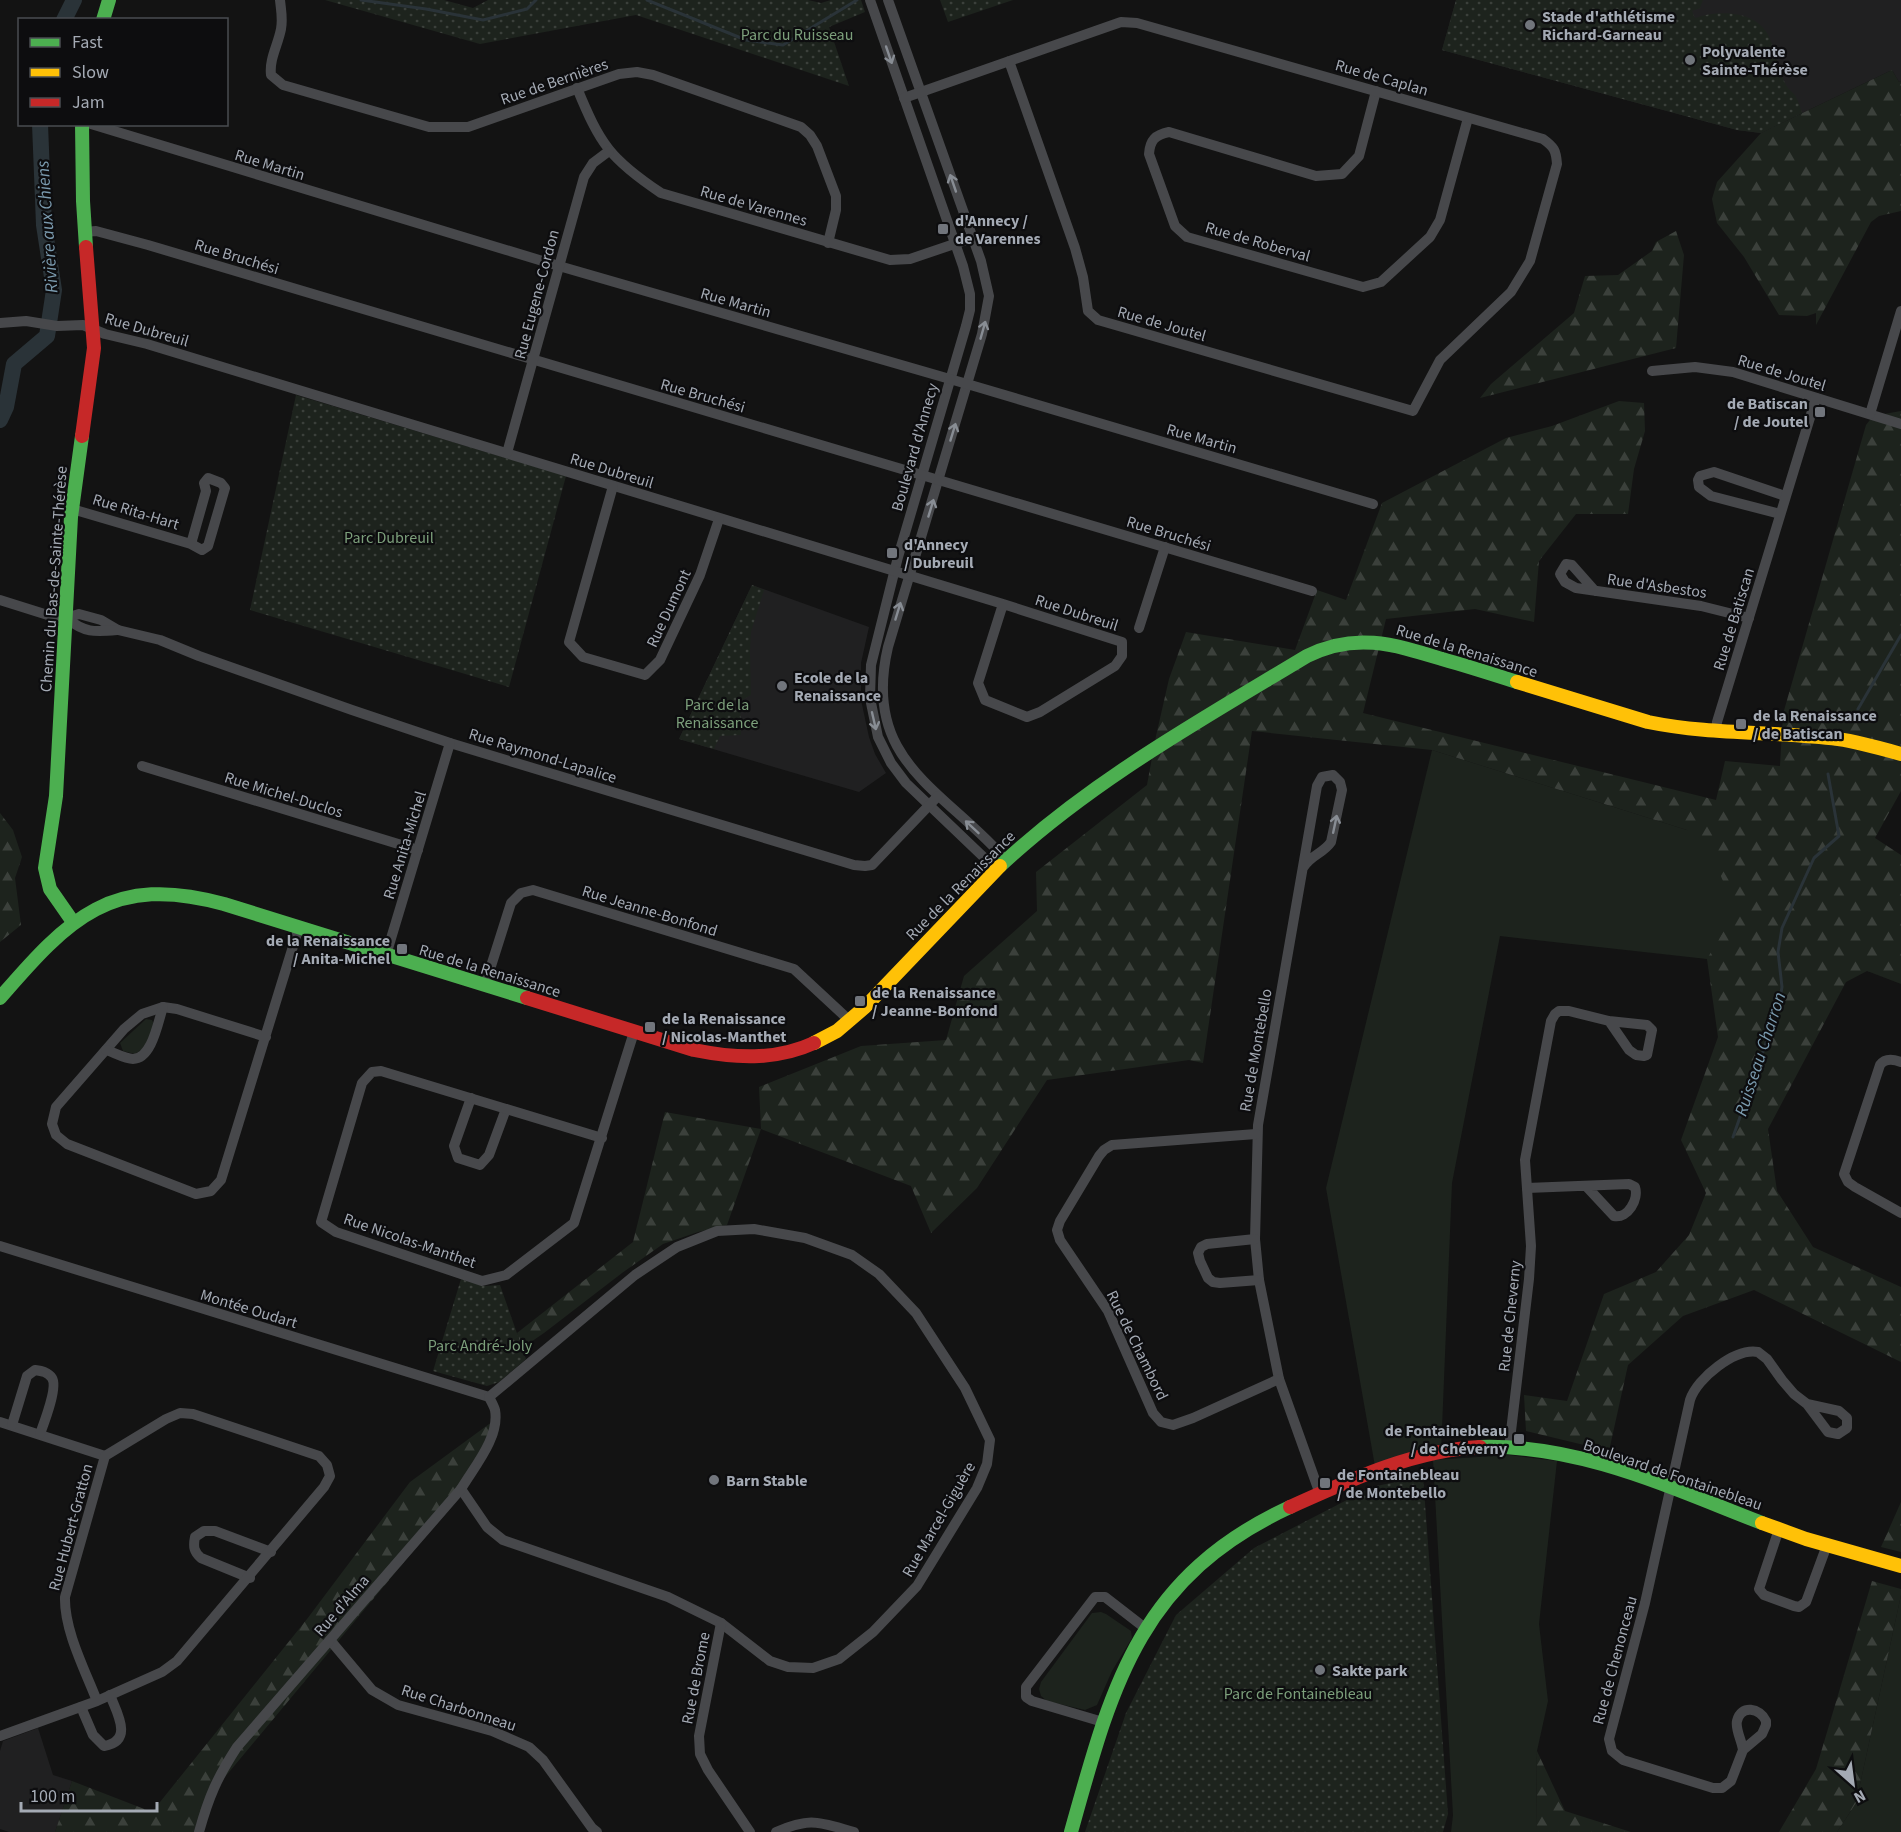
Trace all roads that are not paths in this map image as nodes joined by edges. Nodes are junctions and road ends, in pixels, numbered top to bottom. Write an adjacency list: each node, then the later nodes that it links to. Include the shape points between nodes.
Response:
1 (109, 0): 5 (street)
2 (280, 0): 7 (street, Rue de Bernières, via 281,28 270,66 271,75 283,85 429,127 468,127)
3 (870, 0): 10 (street, Boulevard d'Annecy, one-way to 10)
4 (888, 0): 9 (street, Boulevard d'Annecy)
5 (104, 18)
6 (1009, 61): 8 (street, Rue de Caplan, via 1121,22 1137,22); 9 (street, Rue de Caplan); 28 (street, Rue de Joutel, via 1065,218 1083,277 1088,311 1098,320)
7 (577, 88): 14 (street, Rue de Varennes, via 594,129); 17 (street, Rue de Bernières, via 637,72 801,127 817,146 836,196)
8 (1376, 91): 11 (street, Rue de Caplan); 11 (street, Rue de Roberval, via 1359,156 1342,174 1317,176 1169,132 1158,134 1150,142 1149,154 1175,226 1187,237 1363,287 1381,282 1430,237 1440,220)
9 (921, 92): 10 (street, Rue de Caplan); 16 (street, Boulevard d'Annecy, one-way to 9)
10 (904, 98): 18 (street, Boulevard d'Annecy)
11 (1467, 118): 28 (street, Rue de Caplan, via 1544,139 1554,147 1557,164 1530,261 1512,292 1440,360)
12 (82, 126): 15 (street, Chemin du Bas-de-Sainte-Thérèse)
13 (98, 126): 19 (street, Rue Martin)
14 (609, 151): 17 (street, Rue de Varennes, via 630,172 661,193); 19 (street, Rue Eugene-Cordon, via 593,163 584,177)
15 (85, 231): 22 (street, Chemin du Bas-de-Sainte-Thérèse); 23 (street, Rue Bruchési, via 128,239)
16 (972, 238): 18 (street, Rue de Varennes); 26 (street, Boulevard d'Annecy, one-way to 16, via 989,303 986,275)
17 (828, 243): 18 (street, Rue de Varennes, via 890,260 910,259)
18 (955, 244): 25 (street, Boulevard d'Annecy, via 968,282 970,304)
19 (559, 266): 23 (street, Rue Eugene-Cordon); 25 (street, Rue Martin)
20 (1901, 311): 29 (street)
21 (0, 323): 22 (street, Rue Dubreuil, via 27,321)
22 (93, 329): 31 (street, Rue Dubreuil); 37 (street, Chemin du Bas-de-Sainte-Thérèse, via 93,358)
23 (534, 361): 31 (street, Rue Eugene-Cordon); 32 (street, Rue Bruchési)
24 (1652, 371): 27 (street, Rue de Joutel, via 1711,368)
25 (950, 379): 26 (street, Rue Martin); 32 (street, Boulevard d'Annecy)
26 (968, 384): 33 (street, Boulevard d'Annecy, one-way to 26); 36 (street, Rue Martin)
27 (1816, 398): 29 (street, Rue de Joutel); 35 (street, Rue de Batiscan)
28 (1413, 411)
29 (1870, 414): 30 (street, Rue de Joutel)
30 (1901, 424)
31 (507, 453): 34 (street, Rue Dubreuil)
32 (922, 475): 33 (street, Rue Bruchési); 42 (street, Boulevard d'Annecy)
33 (939, 481): 41 (street, Rue Bruchési); 43 (street, Boulevard d'Annecy, one-way to 33)
34 (614, 486): 39 (street, Rue Dubreuil); 39 (street, Rue Dumont, via 569,642 583,657 645,675 660,660 700,575)
35 (1785, 496): 38 (street, Rue de Batiscan); 38 (street, via 1714,472 1698,480 1699,487 1711,496)
36 (1373, 504)
37 (72, 509): 40 (street, Rue Rita-Hart); 48 (street, Chemin du Bas-de-Sainte-Thérèse)
38 (1780, 514): 49 (street, Rue de Batiscan)
39 (719, 519): 42 (street, Rue Dubreuil)
40 (191, 544): 40 (street, Rue Rita-Hart, via 202,550 208,546 225,488 208,478)
41 (1165, 548): 44 (street, Rue Bruchési); 50 (street)
42 (894, 572): 43 (street, Rue Dubreuil); 56 (street, Boulevard d'Annecy, one-way to 56, via 872,658 871,706 887,757 901,778)
43 (910, 575): 47 (street, Rue Dubreuil); 55 (street, Boulevard d'Annecy, one-way to 43, via 901,754 884,703 887,651)
44 (1312, 591)
45 (1595, 591): 49 (street, Rue d'Asbestos, via 1701,606)
46 (0, 600): 48 (street, Rue Raymond-Lapalice)
47 (1003, 604): 47 (street, Rue Dubreuil, via 978,683 985,700 1027,717 1115,666 1122,656 1122,642)
48 (66, 618): 52 (street, Rue Raymond-Lapalice, via 78,628 118,630 160,640); 60 (street, Chemin du Bas-de-Sainte-Thérèse, via 56,803 45,868 50,889)
49 (1749, 618): 51 (street, Rue de Batiscan)
50 (1139, 628)
51 (1716, 732): 53 (street, Rue de la Renaissance, via 1838,739); 58 (street, Rue de la Renaissance, via 1648,722 1400,646 1364,640 1339,642 1307,656 1122,771 1065,811)
52 (450, 743): 56 (street, Rue Raymond-Lapalice, via 854,865 872,865); 57 (street, Rue Anita-Michel)
53 (1901, 754)
54 (142, 766): 57 (street, Rue Michel-Duclos)
55 (938, 796): 56 (street, Rue Raymond-Lapalice); 58 (street, Boulevard d'Annecy, one-way to 55)
56 (929, 806): 58 (street, Boulevard d'Annecy)
57 (418, 850): 62 (street, Rue Anita-Michel)
58 (1001, 865): 66 (street, Rue de la Renaissance)
59 (1303, 868): 59 (street, Rue de Montebello, one-way to 59, via 1331,842 1342,790 1333,775 1318,782); 74 (street, Rue de Montebello)
60 (73, 922): 61 (street, Rue de la Renaissance, via 115,901 158,892 202,898); 64 (street)
61 (299, 927): 62 (street, Rue de la Renaissance); 69 (street)
62 (386, 955): 63 (street, Rue de la Renaissance)
63 (485, 985): 66 (street, Rue Jeanne-Bonfond, via 512,903 521,893 533,890 794,969); 68 (street, Rue de la Renaissance)
64 (0, 998)
65 (162, 1007): 69 (street); 70 (street, via 142,1014); 70 (street, via 149,1050 142,1057 132,1059)
66 (850, 1021): 68 (street, Rue de la Renaissance, via 805,1047 750,1058 702,1052)
67 (1609, 1021): 77 (street, Rue de Cheverny, via 1567,1010 1553,1016 1526,1154)
68 (634, 1032): 75 (street, Rue Nicolas-Manthet)
69 (266, 1037): 70 (street, via 221,1180 211,1191 196,1194 68,1144 56,1135 52,1124 56,1107)
70 (106, 1050)
71 (1901, 1062): 78 (street, via 1885,1060 1880,1065 1844,1174 1851,1184)
72 (471, 1098): 73 (street, Rue Nicolas-Manthet); 73 (street, via 454,1146 458,1158 480,1165 489,1155); 75 (street, Rue Nicolas-Manthet, via 381,1071 372,1072 362,1083 321,1222 336,1232 482,1281 506,1275 574,1223)
73 (506, 1109): 75 (street, Rue Nicolas-Manthet)
74 (1256, 1134): 79 (street, Rue de Montebello); 82 (street, Rue de Chambord, via 1112,1145 1099,1156 1057,1230 1108,1311 1158,1420 1173,1425)
75 (602, 1138)
76 (1586, 1186): 76 (street, via 1618,1217 1629,1211 1637,1192 1632,1184); 77 (street)
77 (1527, 1188): 88 (street, Rue de Cheverny, via 1529,1279)
78 (1901, 1213)
79 (1255, 1239): 81 (street, Rue de Montebello); 81 (street, via 1207,1244 1198,1256 1213,1282)
80 (0, 1246): 83 (street, Montée Oudart)
81 (1259, 1280): 82 (street, Rue de Montebello)
82 (1279, 1379): 92 (street, Rue de Montebello)
83 (489, 1397): 90 (street, Rue d'Alma, via 495,1409 495,1426); 98 (street, Rue Marcel-Giguère, via 634,1275 677,1246 717,1231 754,1228 805,1238 852,1255 879,1274 916,1313 965,1388 990,1440 987,1464 918,1586 873,1632 839,1659 813,1668 788,1667 770,1661)
84 (1807, 1404): 91 (street, via 1758,1352 1745,1352 1720,1365 1692,1393)
85 (0, 1422): 86 (street)
86 (12, 1425): 87 (street); 87 (street, via 27,1376 35,1370 45,1371 55,1385)
87 (40, 1434): 89 (street)
88 (1509, 1448): 91 (street, Boulevard de Fontainebleau, via 1580,1458); 92 (street, Boulevard de Fontainebleau, via 1434,1453)
89 (105, 1456): 95 (street, Rue Hubert-Gratton, via 180,1413 319,1456 327,1465 327,1482); 102 (street, Rue Hubert-Gratton, via 64,1610)
90 (461, 1489): 98 (street, Rue Marcel-Giguère, via 487,1527 503,1540 668,1597); 100 (street, Rue d'Alma)
91 (1671, 1489): 93 (street, Boulevard de Fontainebleau); 106 (street, Rue de Chenonceau, via 1610,1745 1623,1760 1713,1788 1731,1781)
92 (1320, 1494): 99 (street, Boulevard de Fontainebleau, via 1275,1514 1224,1547 1177,1589)
93 (1779, 1529): 94 (street, Boulevard de Fontainebleau); 94 (street, via 1759,1589 1764,1595 1794,1606 1806,1602)
94 (1827, 1545): 96 (street, Boulevard de Fontainebleau)
95 (271, 1552): 97 (street, Rue Hubert-Gratton); 97 (street, via 215,1531 204,1531 195,1537 193,1546 201,1558)
96 (1901, 1566)
97 (249, 1578): 101 (street, Rue Hubert-Gratton, via 177,1661 162,1672)
98 (721, 1623): 109 (street, Rue de Brome, via 699,1736 700,1754)
99 (1145, 1628): 104 (street, Boulevard de Fontainebleau, via 1122,1670); 104 (street, via 1106,1597 1095,1597 1026,1688 1026,1697 1032,1701)
100 (330, 1640): 107 (street, Rue d'Alma, via 237,1748 218,1776); 108 (street, Rue Charbonneau, via 372,1690 398,1705 492,1731 529,1747)
101 (110, 1695): 102 (street, Rue Hubert-Gratton); 103 (street, via 122,1726 112,1744 104,1746 98,1742)
102 (96, 1701): 103 (street, Rue Hubert-Gratton)
103 (81, 1707): 105 (street, Rue Hubert-Gratton)
104 (1102, 1722): 112 (street, Boulevard de Fontainebleau)
105 (0, 1736)
106 (1743, 1750)
107 (199, 1832)
108 (597, 1832)
109 (750, 1832)
110 (776, 1832): 111 (street, via 799,1823 819,1822)
111 (854, 1832)
112 (1071, 1832)

